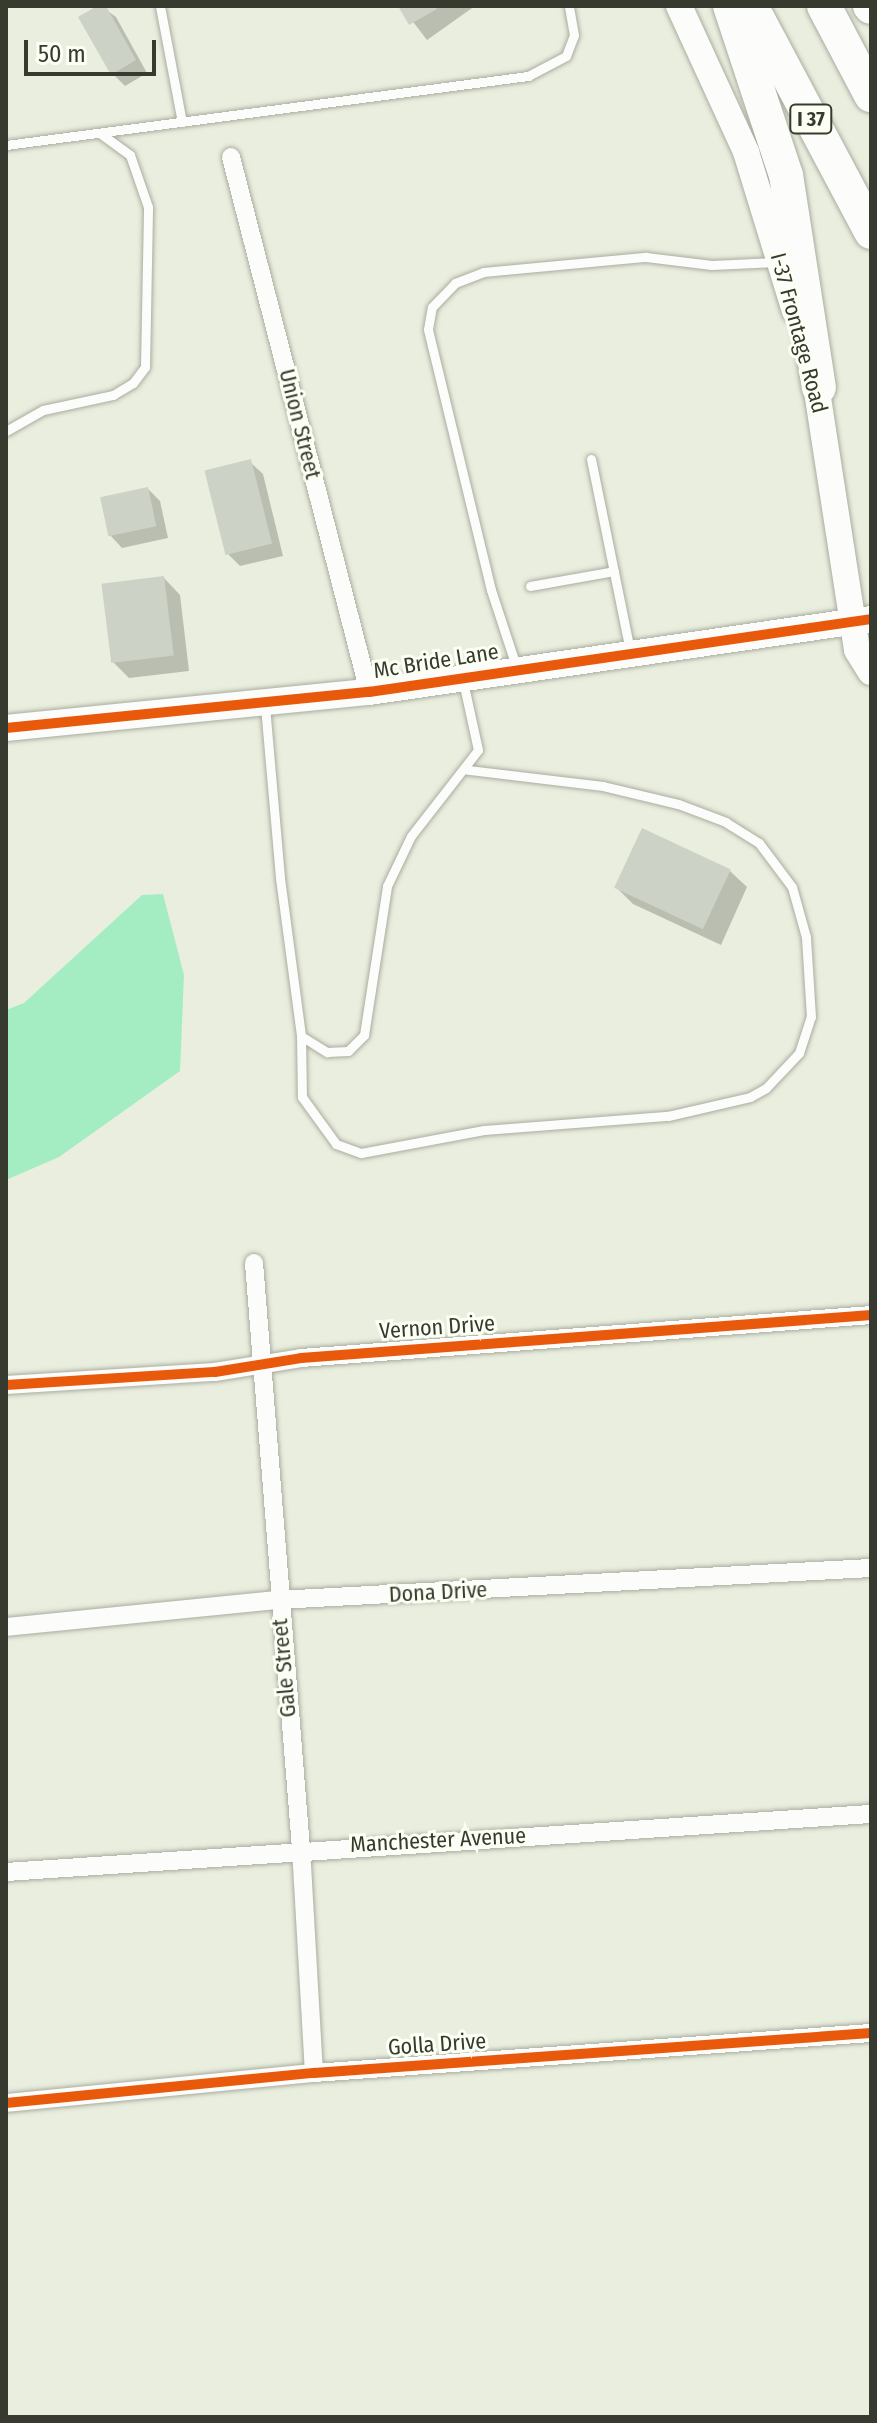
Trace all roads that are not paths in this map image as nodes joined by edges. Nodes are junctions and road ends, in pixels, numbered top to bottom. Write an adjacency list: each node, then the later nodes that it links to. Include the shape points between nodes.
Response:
1 (160, 6): 8 (lane)
2 (569, 6): 8 (lane, via 574,35 566,56 528,76)
3 (679, 6): 13 (street, I-37 Frontage Road, via 746,152)
4 (730, 6): 14 (highway, via 786,175)
5 (751, 6): 12 (highway, I 37)
6 (824, 6): 7 (highway)
7 (871, 95)
8 (182, 122): 9 (lane)
9 (100, 133): 10 (lane); 15 (lane, via 130,155 148,207 145,367 133,383 113,395 43,410)
10 (6, 145)
11 (231, 157): 24 (street, Union Street)
12 (871, 232)
13 (780, 261): 14 (street, I-37 Frontage Road); 21 (lane, via 712,265 646,257 483,272 455,283 432,307 428,329 491,590)
14 (819, 387): 19 (street, I-37 Frontage Road)
15 (6, 431)
16 (591, 459): 17 (lane)
17 (614, 571): 18 (lane); 20 (lane)
18 (530, 586)
19 (862, 622): 20 (street, Mc Bride Lane); 22 (street, I-37 Frontage Road, via 857,650)
20 (631, 654): 21 (street, Mc Bride Lane)
21 (518, 669): 23 (street, Mc Bride Lane)
22 (871, 672)
23 (463, 678): 24 (street, Mc Bride Lane); 27 (lane, via 478,750)
24 (369, 692): 25 (street, Mc Bride Lane)
25 (265, 702): 26 (street, Mc Bride Lane); 28 (lane)
26 (6, 728)
27 (468, 770): 28 (lane, via 411,836 387,886 364,1035 348,1051 327,1052); 28 (lane, via 603,786 678,804 726,822 759,843 792,887 806,937 811,1017 799,1053 766,1088 709,1107 668,1116 484,1130 361,1153 336,1144 302,1097)
28 (301, 1036)
29 (254, 1263): 31 (street, Gale Street)
30 (871, 1315): 31 (street, Vernon Drive)
31 (263, 1363): 32 (street, Vernon Drive, via 215,1372); 34 (street, Gale Street)
32 (6, 1385)
33 (871, 1568): 34 (street, Dona Drive)
34 (278, 1600): 35 (street, Dona Drive); 37 (street, Gale Street)
35 (6, 1627)
36 (871, 1814): 37 (street, Manchester Avenue)
37 (301, 1848): 38 (street, Manchester Avenue); 40 (street, Gale Street)
38 (6, 1872)
39 (871, 2033): 40 (street, Golla Drive)
40 (314, 2073): 41 (street, Golla Drive)
41 (6, 2103)

